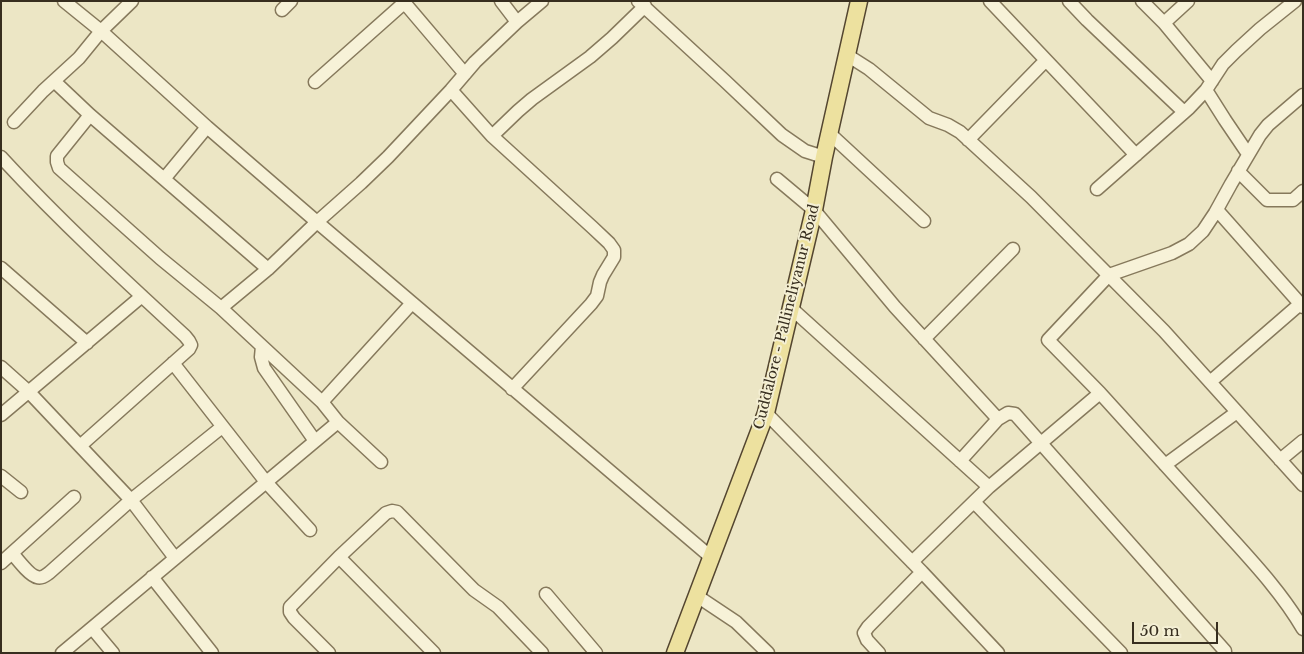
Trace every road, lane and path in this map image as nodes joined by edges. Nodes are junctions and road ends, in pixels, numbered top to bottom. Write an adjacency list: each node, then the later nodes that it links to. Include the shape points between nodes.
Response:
1 (64, 1): 16 (street)
2 (132, 1): 16 (street)
3 (501, 1): 14 (street)
4 (542, 1): 14 (street)
5 (859, 1): 17 (main road, Cuddalore - Pallineliyanur Road)
6 (990, 1): 18 (street)
7 (1069, 1): 25 (street)
8 (1142, 1): 15 (street)
9 (1188, 1): 15 (street)
10 (1296, 1): 13 (street); 22 (street, via 1236,51)
11 (404, 2): 19 (street); 21 (street)
12 (641, 4): 30 (street, via 597,51 532,99); 35 (street, via 782,135 805,151)
13 (1303, 9)
14 (517, 22): 19 (street)
15 (1164, 23): 22 (street)
16 (101, 31): 20 (street, via 80,58); 28 (street)
17 (847, 55): 29 (main road, Cuddalore - Pallineliyanur Road); 31 (street, via 869,68 929,118 948,125)
18 (1046, 60): 31 (street); 33 (street)
19 (465, 74): 23 (street)
20 (54, 81): 26 (street); 27 (street)
21 (315, 82)
22 (1209, 85): 25 (street); 32 (street, via 1225,120)
23 (451, 90): 30 (street); 44 (street, via 388,157)
24 (1303, 95): 32 (street, via 1268,125)
25 (1184, 112): 33 (street)
26 (90, 115): 37 (street); 52 (street, via 56,156 59,168)
27 (14, 122)
28 (207, 127): 37 (street); 44 (street)
29 (829, 133): 35 (main road, Cuddalore - Pallineliyanur Road); 43 (street)
30 (492, 136): 60 (street, via 592,226 614,250 614,257 592,304)
31 (968, 140): 48 (street)
32 (1248, 154): 36 (street)
33 (1136, 155): 39 (street)
34 (1, 157): 49 (street)
35 (824, 157): 41 (main road, Cuddalore - Pallineliyanur Road)
36 (1238, 171): 40 (street, via 1267,200 1293,200); 42 (street)
37 (164, 179): 47 (street)
38 (777, 179): 41 (street)
39 (1097, 189)
40 (1303, 191)
41 (814, 210): 53 (main road, Cuddalore - Pallineliyanur Road); 54 (street)
42 (1217, 210): 48 (street, via 1189,244); 51 (street)
43 (924, 221)
44 (317, 222): 47 (street); 50 (street)
45 (1013, 249): 54 (street)
46 (1, 268): 55 (street)
47 (268, 269): 52 (street)
48 (1109, 275): 59 (street); 62 (street, via 1048,340)
49 (142, 296): 55 (street); 57 (street, via 190,341 188,349)
50 (412, 304): 60 (street); 63 (street)
51 (1301, 306): 59 (street)
52 (221, 308): 56 (street)
53 (791, 308): 65 (main road, Cuddalore - Pallineliyanur Road); 75 (street)
54 (924, 339): 67 (street)
55 (86, 344): 61 (street)
56 (262, 346): 63 (street); 70 (street, via 264,368)
57 (173, 363): 69 (street); 73 (street)
58 (1, 367): 61 (street)
59 (1210, 382): 64 (street)
60 (512, 389): 90 (street)
61 (29, 392): 66 (street); 73 (street)
62 (1100, 393): 72 (street); 77 (street)
63 (322, 402): 68 (street)
64 (1237, 412): 74 (street); 77 (street)
65 (766, 413): 90 (main road, Cuddalore - Pallineliyanur Road); 91 (street)
66 (1, 415)
67 (998, 420): 72 (street, via 1008,413 1015,414); 75 (street)
68 (338, 422): 70 (street); 76 (street)
69 (222, 427): 79 (street); 84 (street)
70 (315, 441): 79 (street)
71 (1303, 441): 74 (street)
72 (1039, 443): 81 (street); 99 (street)
73 (80, 446): 84 (street)
74 (1280, 460): 80 (street)
75 (960, 461): 81 (street)
76 (381, 462)
77 (1165, 465): 98 (street, via 1282,597)
78 (1, 476): 82 (street)
79 (266, 482): 86 (street); 89 (street)
80 (1303, 485)
81 (989, 487): 85 (street)
82 (21, 492)
83 (74, 496): 87 (street)
84 (131, 500): 87 (street, via 42,577 32,574); 89 (street)
85 (974, 502): 91 (street); 111 (street)
86 (310, 530)
87 (12, 553): 92 (street)
88 (339, 556): 103 (street, via 290,607 294,618); 104 (street); 105 (street, via 386,513 397,512)
89 (175, 558): 94 (street)
90 (712, 558): 96 (main road, Cuddalore - Pallineliyanur Road)
91 (912, 562): 93 (street)
92 (1, 563)
93 (922, 572): 109 (street, via 864,633); 110 (street)
94 (152, 577): 97 (street); 102 (street)
95 (546, 594): 106 (street)
96 (697, 596): 107 (main road, Cuddalore - Pallineliyanur Road); 108 (street, via 736,622)
97 (92, 628): 100 (street); 101 (street)
98 (1303, 629)
99 (1225, 651)
100 (62, 653)
101 (113, 653)
102 (212, 653)
103 (329, 653)
104 (434, 653)
105 (542, 653)
106 (596, 653)
107 (675, 653)
108 (768, 653)
109 (879, 653)
110 (998, 653)
111 (1120, 653)

